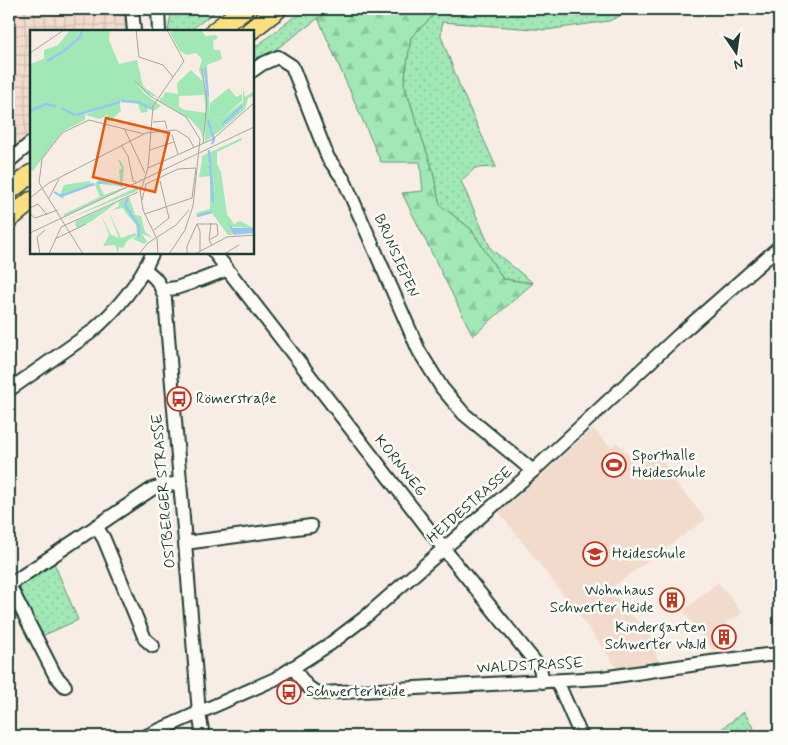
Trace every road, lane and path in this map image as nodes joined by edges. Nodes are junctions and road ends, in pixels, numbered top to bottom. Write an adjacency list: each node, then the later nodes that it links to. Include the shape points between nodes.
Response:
1 (132, 9): 5 (street)
2 (158, 9): 6 (street)
3 (244, 9): 7 (highway)
4 (278, 9): 8 (highway)
5 (134, 30)
6 (159, 30)
7 (216, 30)
8 (251, 30)
9 (254, 70): 23 (street, BRUNSIEPEN, via 278,56 292,66 328,158 344,180 420,351 442,388 464,414)
10 (30, 144): 11 (street)
11 (9, 161)
12 (30, 175): 13 (highway)
13 (9, 191)
14 (30, 202): 15 (highway)
15 (9, 219)
16 (779, 247): 23 (street, HEIDESTRASSE)
17 (152, 254): 19 (street)
18 (215, 254): 20 (street, KORNWEG)
19 (145, 270): 21 (street, via 160,282); 22 (street, via 101,324)
20 (226, 270): 21 (street); 28 (street, KORNWEG)
21 (162, 290): 24 (street, OSTBERGER STRASSE)
22 (9, 390)
23 (533, 471): 28 (street, HEIDESTRASSE)
24 (180, 484): 25 (street, via 152,489); 27 (street, OSTBERGER STRASSE)
25 (96, 526): 29 (street); 30 (street, via 145,639)
26 (312, 526): 27 (street)
27 (185, 543): 36 (street, OSTBERGER STRASSE)
28 (444, 549): 32 (street, HEIDESTRASSE, via 363,619); 34 (street, KORNWEG, via 540,668)
29 (9, 585): 35 (street, via 55,675)
30 (153, 646)
31 (779, 655): 33 (street, WALDSTRASSE)
32 (293, 667): 34 (street, WALDSTRASSE, via 316,694); 36 (street, HEIDESTRASSE)
33 (557, 681): 34 (street, WALDSTRASSE); 39 (street)
34 (543, 682)
35 (65, 686)
36 (199, 714): 37 (street, HEIDESTRASSE); 38 (street, OSTBERGER STRASSE)
37 (146, 736)
38 (203, 736)
39 (581, 736)

